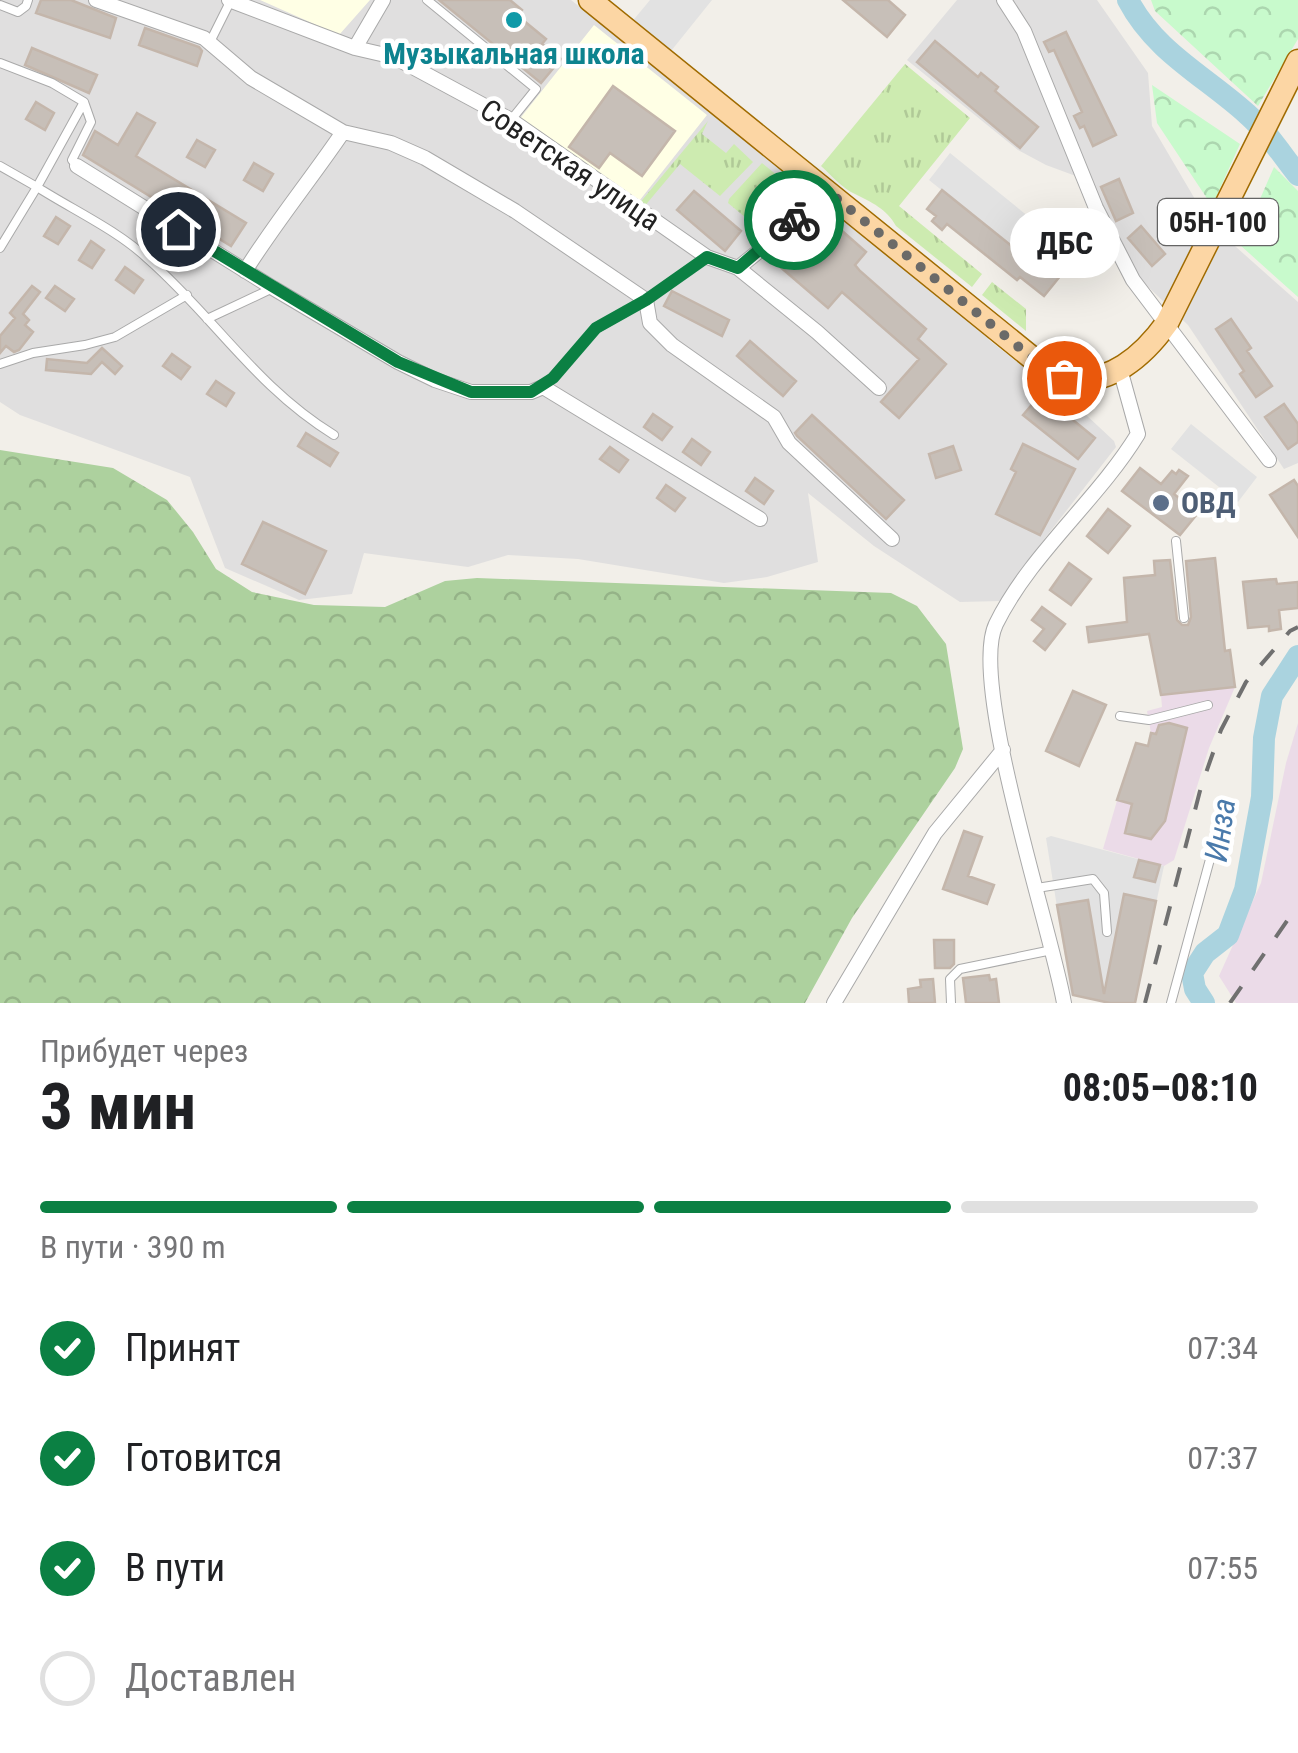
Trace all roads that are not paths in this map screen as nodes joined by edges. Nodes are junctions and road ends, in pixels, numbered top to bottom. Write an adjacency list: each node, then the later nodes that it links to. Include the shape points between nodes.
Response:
1 (28, 0): 8 (lane, via 18,12)
2 (96, 0): 9 (street)
3 (230, 0): 9 (lane); 10 (street, Советская улица)
4 (383, 0): 10 (street)
5 (427, 0): 14 (lane, via 536,89)
6 (590, 0): 19 (main road)
7 (1004, 0): 28 (street, via 1024,31 1096,208 1133,280)
8 (0, 6)
9 (210, 42): 15 (street, via 251,78)
10 (355, 48): 14 (street, Советская улица, via 394,57)
11 (1298, 61): 28 (main road, 05Н-100)
12 (0, 63): 13 (lane)
13 (84, 102): 17 (lane, via 92,122 72,160); 18 (lane)
14 (511, 120): 21 (street, Советская улица)
15 (343, 132): 23 (street); 26 (street, via 424,158)
16 (0, 166): 18 (lane)
17 (77, 166): 23 (street)
18 (37, 188): 20 (lane); 25 (lane, via 145,255)
19 (830, 193): 22 (street); 30 (main road, via 1050,371 1090,379)
20 (0, 248)
21 (707, 257): 22 (street, Советская улица); 26 (lane)
22 (738, 268): 32 (street, Советская улица)
23 (245, 271): 24 (street)
24 (273, 288): 27 (lane); 31 (street, via 435,380 471,392)
25 (187, 295): 27 (lane); 29 (lane, via 115,337)
26 (646, 300): 31 (lane, via 596,328); 36 (street, via 650,323 672,345 774,417 789,443)
27 (207, 319): 33 (lane, via 299,413)
28 (1167, 323): 30 (main road, 05Н-100, via 1149,348); 34 (street)
29 (0, 364)
30 (1120, 369): 41 (street, via 1138,434 996,624 990,666)
31 (543, 387): 35 (street)
32 (878, 388)
33 (334, 435)
34 (1269, 460)
35 (760, 520)
36 (892, 539)
37 (1176, 540): 38 (lane)
38 (1184, 618)
39 (1208, 705): 40 (lane, via 1148,720)
40 (1120, 716)
41 (1003, 750): 43 (street); 46 (street, via 935,833)
42 (1218, 826): 49 (lane)
43 (1037, 888): 44 (lane, via 1093,879 1104,893); 45 (street)
44 (1108, 932)
45 (1052, 950): 47 (lane, via 960,969 950,979); 48 (street)
46 (834, 1003)
47 (951, 1003)
48 (1064, 1003)
49 (1171, 1003)

